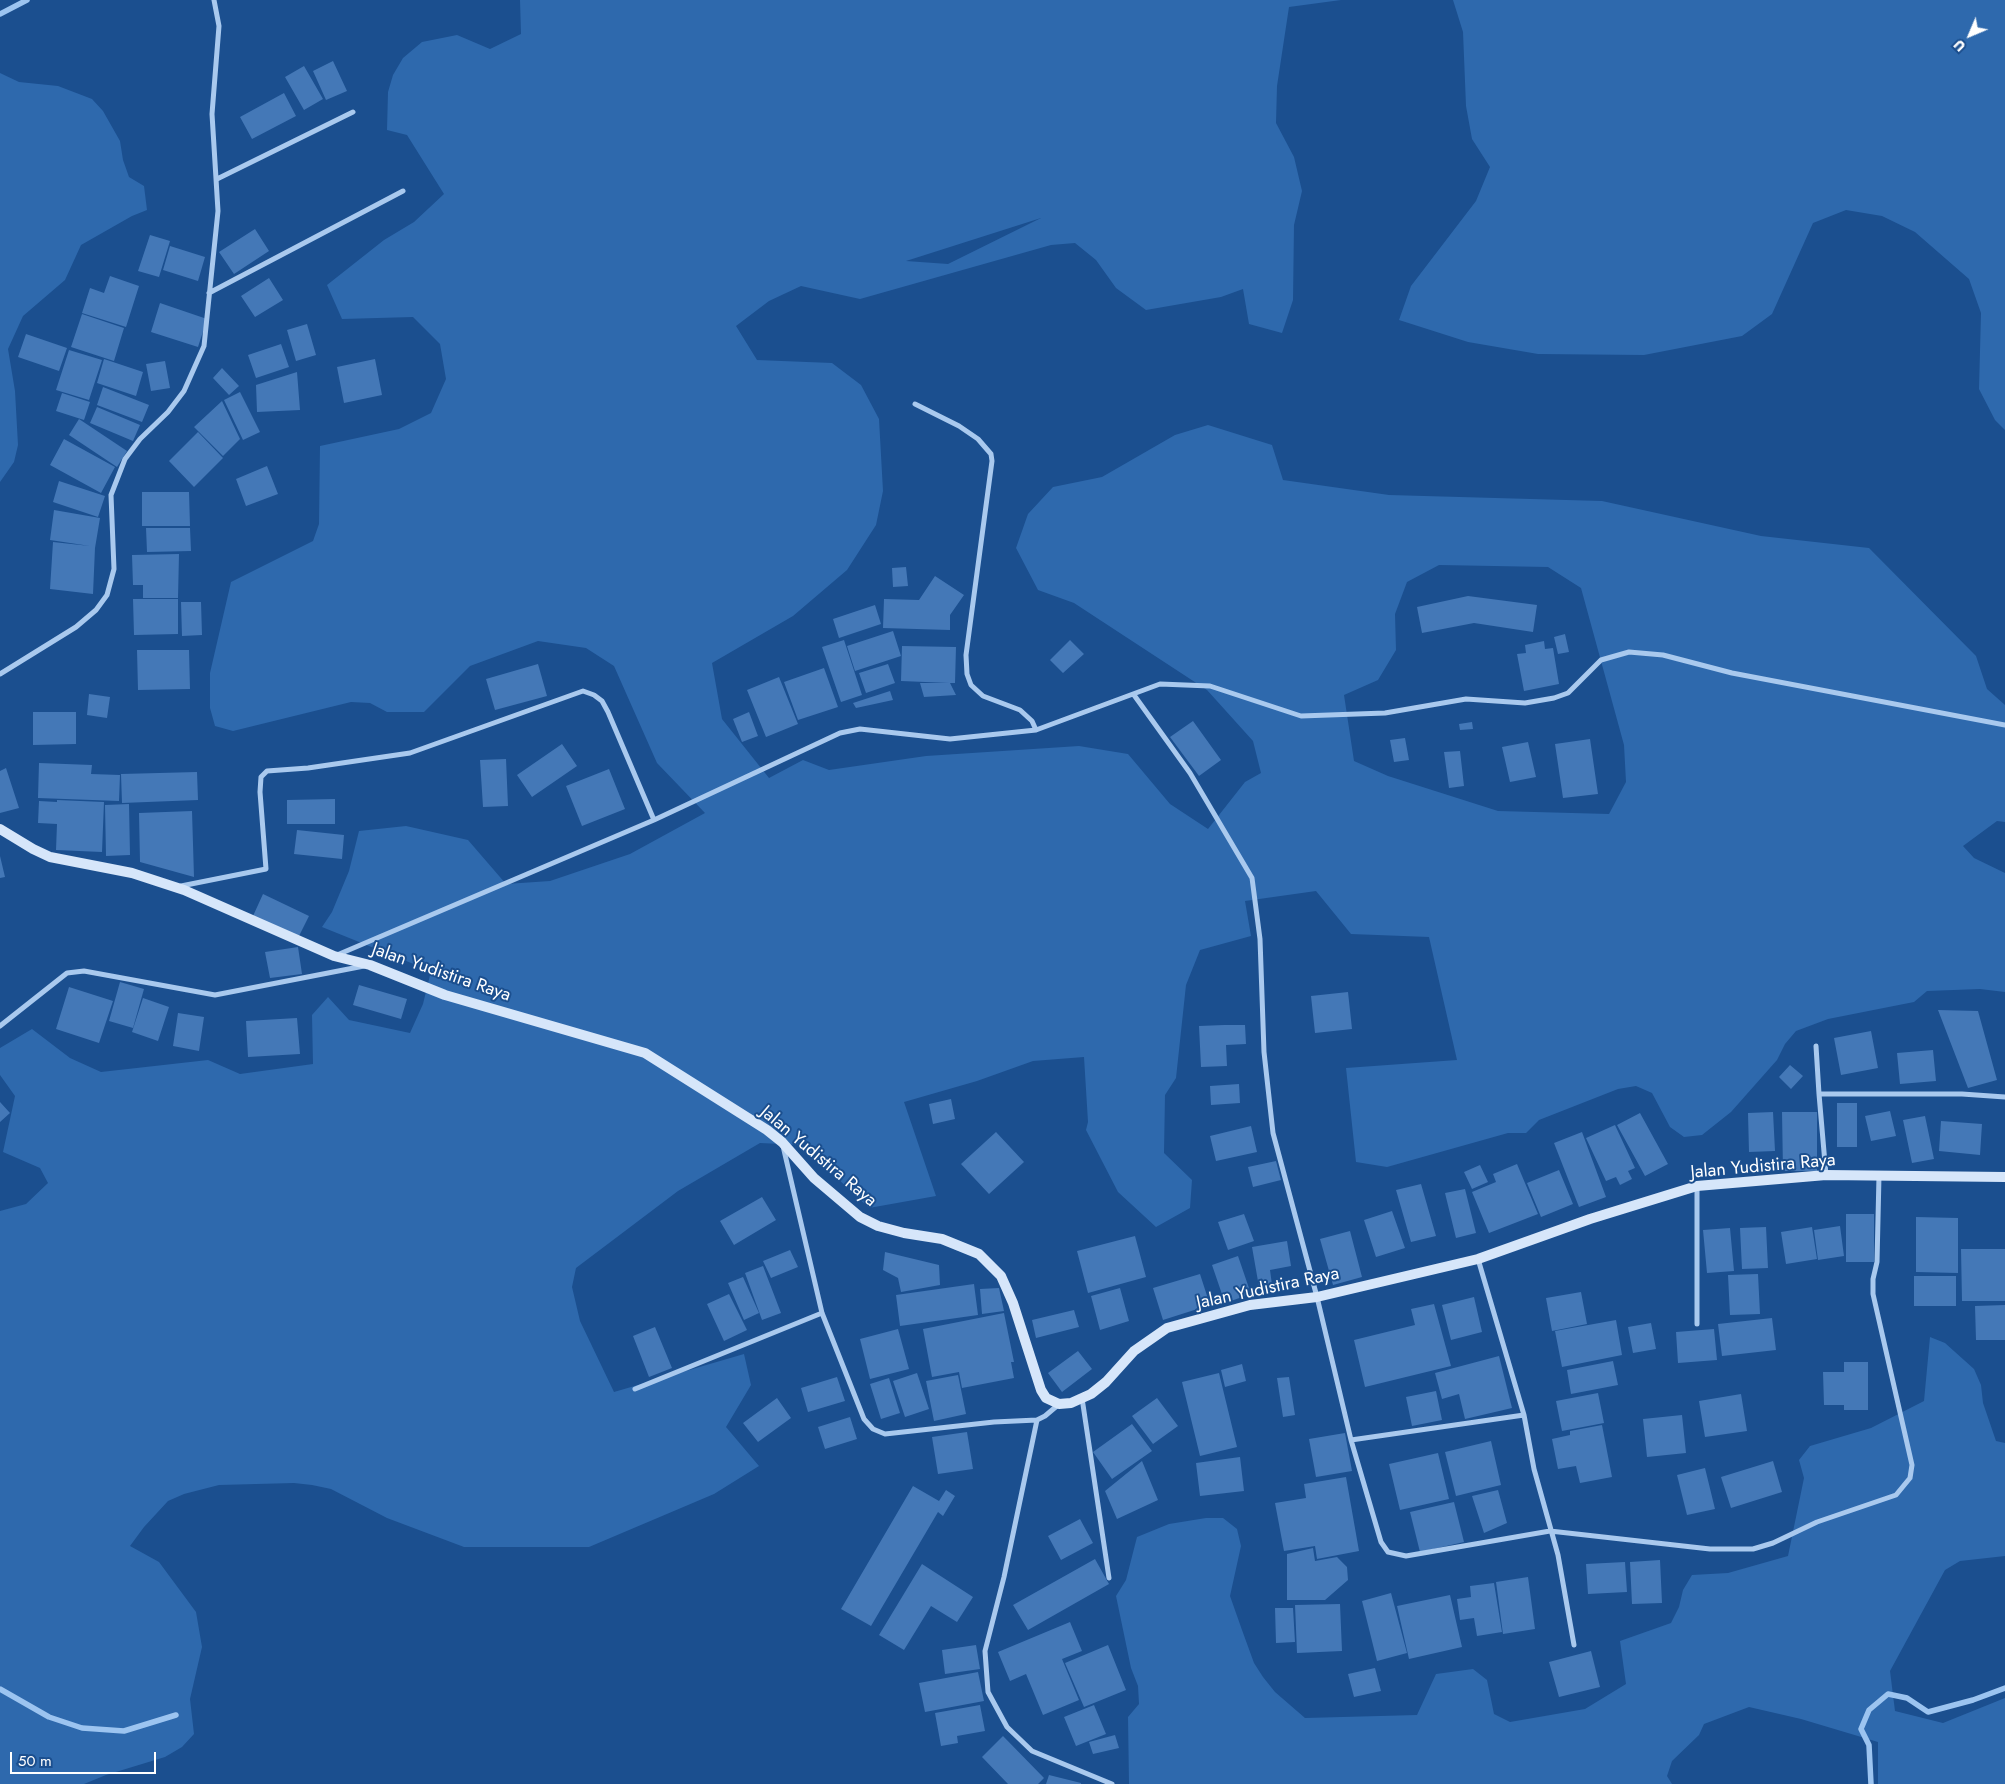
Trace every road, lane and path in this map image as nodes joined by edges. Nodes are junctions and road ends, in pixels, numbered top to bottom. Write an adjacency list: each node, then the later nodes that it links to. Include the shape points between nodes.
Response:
1 (214, 0): 3 (street, via 219,26 212,114)
2 (353, 112): 3 (street)
3 (216, 179): 5 (street, via 218,211)
4 (403, 191): 5 (street)
5 (209, 293): 7 (street, via 204,346 184,391 125,459 111,495 114,569 107,595 96,610 76,627)
6 (915, 404): 10 (street, via 959,426 978,439 990,454 992,461 966,655 967,674 971,685 983,696 1020,710)
7 (0, 674)
8 (1134, 695): 9 (street, via 1160,684 1210,686 1302,716 1385,713 1466,699 1525,703 1568,693 1601,660 1629,652 1663,655 1732,673); 10 (street); 26 (street, via 1190,773 1252,878 1260,939 1264,1052 1273,1133)
9 (2005, 724)
10 (1036, 730): 11 (street, via 950,739 860,729 840,733)
11 (654, 820): 13 (street, via 602,701 583,691 410,753 267,772 261,777 260,792 266,868 260,872); 14 (street)
12 (0, 829): 13 (street, Jalan Yudistira Raya, via 50,857 132,873)
13 (175, 887): 14 (street, Jalan Yudistira Raya)
14 (334, 956): 15 (street, Jalan Yudistira Raya)
15 (370, 965): 16 (street, via 215,995 84,971 67,973); 20 (street, Jalan Yudistira Raya, via 487,1009 645,1052)
16 (0, 1026)
17 (1816, 1046): 18 (street)
18 (1819, 1094): 19 (street); 21 (street)
19 (2005, 1097)
20 (782, 1142): 27 (street); 31 (street, Jalan Yudistira Raya, via 814,1178 860,1217 904,1233 942,1239 979,1254 990,1264 1001,1276 1013,1303 1041,1390 1046,1398)
21 (1826, 1175): 22 (street, Jalan Yudistira Raya); 24 (street, Jalan Yudistira Raya)
22 (1880, 1176): 23 (street, Jalan Yudistira Raya); 35 (street, via 1873,1294 1912,1465 1910,1478 1903,1488 1896,1495 1817,1522 1753,1549 1710,1549)
23 (2005, 1177)
24 (1698, 1186): 25 (street, Jalan Yudistira Raya, via 1590,1219); 28 (street)
25 (1478, 1259): 26 (street, Jalan Yudistira Raya); 32 (street)
26 (1316, 1297): 30 (street, Jalan Yudistira Raya, via 1250,1305 1167,1328 1134,1352 1106,1382); 34 (street)
27 (822, 1313): 29 (street); 33 (street, via 864,1419 879,1433)
28 (1697, 1324)
29 (635, 1389)
30 (1082, 1398): 31 (street, Jalan Yudistira Raya); 36 (street)
31 (1059, 1404): 33 (street)
32 (1524, 1415): 34 (street); 35 (street)
33 (1037, 1420): 38 (street, via 1004,1577 984,1652 988,1692 1006,1727 1032,1751)
34 (1351, 1440): 35 (street, via 1381,1542 1388,1552 1406,1556)
35 (1550, 1531): 37 (street, via 1558,1555)
36 (1109, 1578)
37 (1574, 1645)
38 (1112, 1784)

